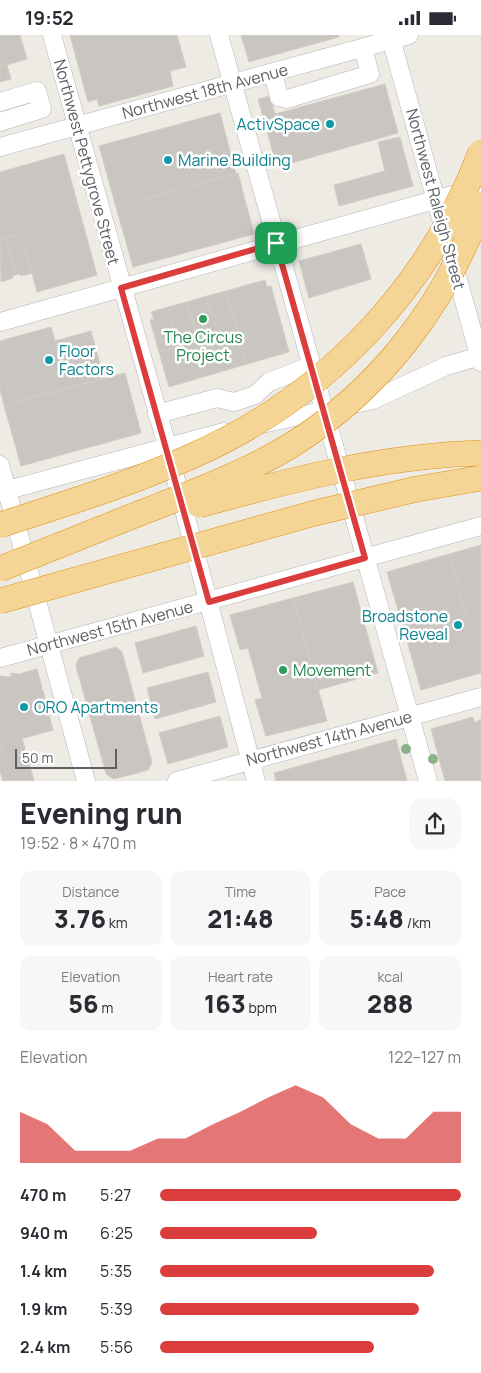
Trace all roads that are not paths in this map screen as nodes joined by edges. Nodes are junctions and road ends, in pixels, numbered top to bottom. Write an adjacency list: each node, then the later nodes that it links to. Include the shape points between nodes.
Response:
1 (52, 35): 10 (street, Northwest Pettygrove Street)
2 (219, 35): 7 (street)
3 (409, 35): 4 (street, Northwest 18th Avenue)
4 (391, 37): 5 (street, Northwest 18th Avenue); 14 (street, Northwest Raleigh Street)
5 (363, 48): 6 (street, Northwest 18th Avenue); 6 (street, via 370,74 287,99 279,97)
6 (273, 73): 7 (street, Northwest 18th Avenue)
7 (233, 84): 10 (street, Northwest 18th Avenue); 16 (street)
8 (0, 102): 9 (street, via 37,91 42,109)
9 (0, 122)
10 (78, 126): 11 (street, Northwest 18th Avenue); 17 (street, Northwest Pettygrove Street)
11 (0, 147)
12 (481, 152): 28 (highway, bridge, via 435,248 409,286 363,338 307,389 273,413 192,456)
13 (481, 187): 14 (street)
14 (436, 199): 16 (street); 19 (street, Northwest Raleigh Street)
15 (481, 204): 32 (highway, bridge, via 463,251 436,299 380,372 338,411 290,445 217,483)
16 (276, 243): 17 (street); 20 (street)
17 (121, 288): 18 (street); 22 (street, Northwest Pettygrove Street)
18 (0, 322)
19 (480, 358): 21 (street, via 446,366 373,400)
20 (310, 367): 21 (street); 22 (street, via 269,382 255,395 234,402 217,398)
21 (322, 411): 23 (street); 30 (street)
22 (157, 414): 23 (street, Northwest Pettygrove Street)
23 (167, 447): 27 (street); 34 (street, Northwest Pettygrove Street)
24 (481, 453): 31 (highway, bridge, via 413,457 336,469)
25 (0, 465): 27 (street)
26 (481, 478): 33 (highway, bridge, via 315,513)
27 (3, 491): 35 (street)
28 (0, 525)
29 (481, 526): 30 (street, Northwest 15th Avenue)
30 (365, 558): 34 (street, Northwest 15th Avenue); 38 (street)
31 (0, 560)
32 (0, 569)
33 (0, 601)
34 (209, 602): 35 (street, Northwest 15th Avenue); 39 (street, Northwest Pettygrove Street)
35 (49, 645): 36 (street, Northwest 15th Avenue); 40 (street)
36 (0, 658)
37 (481, 697): 38 (street, Northwest 14th Avenue)
38 (411, 715): 39 (street, Northwest 14th Avenue); 43 (street)
39 (250, 760): 41 (street, Northwest 14th Avenue); 42 (street, Northwest Pettygrove Street)
40 (86, 781)
41 (178, 781)
42 (256, 781)
43 (428, 781)

